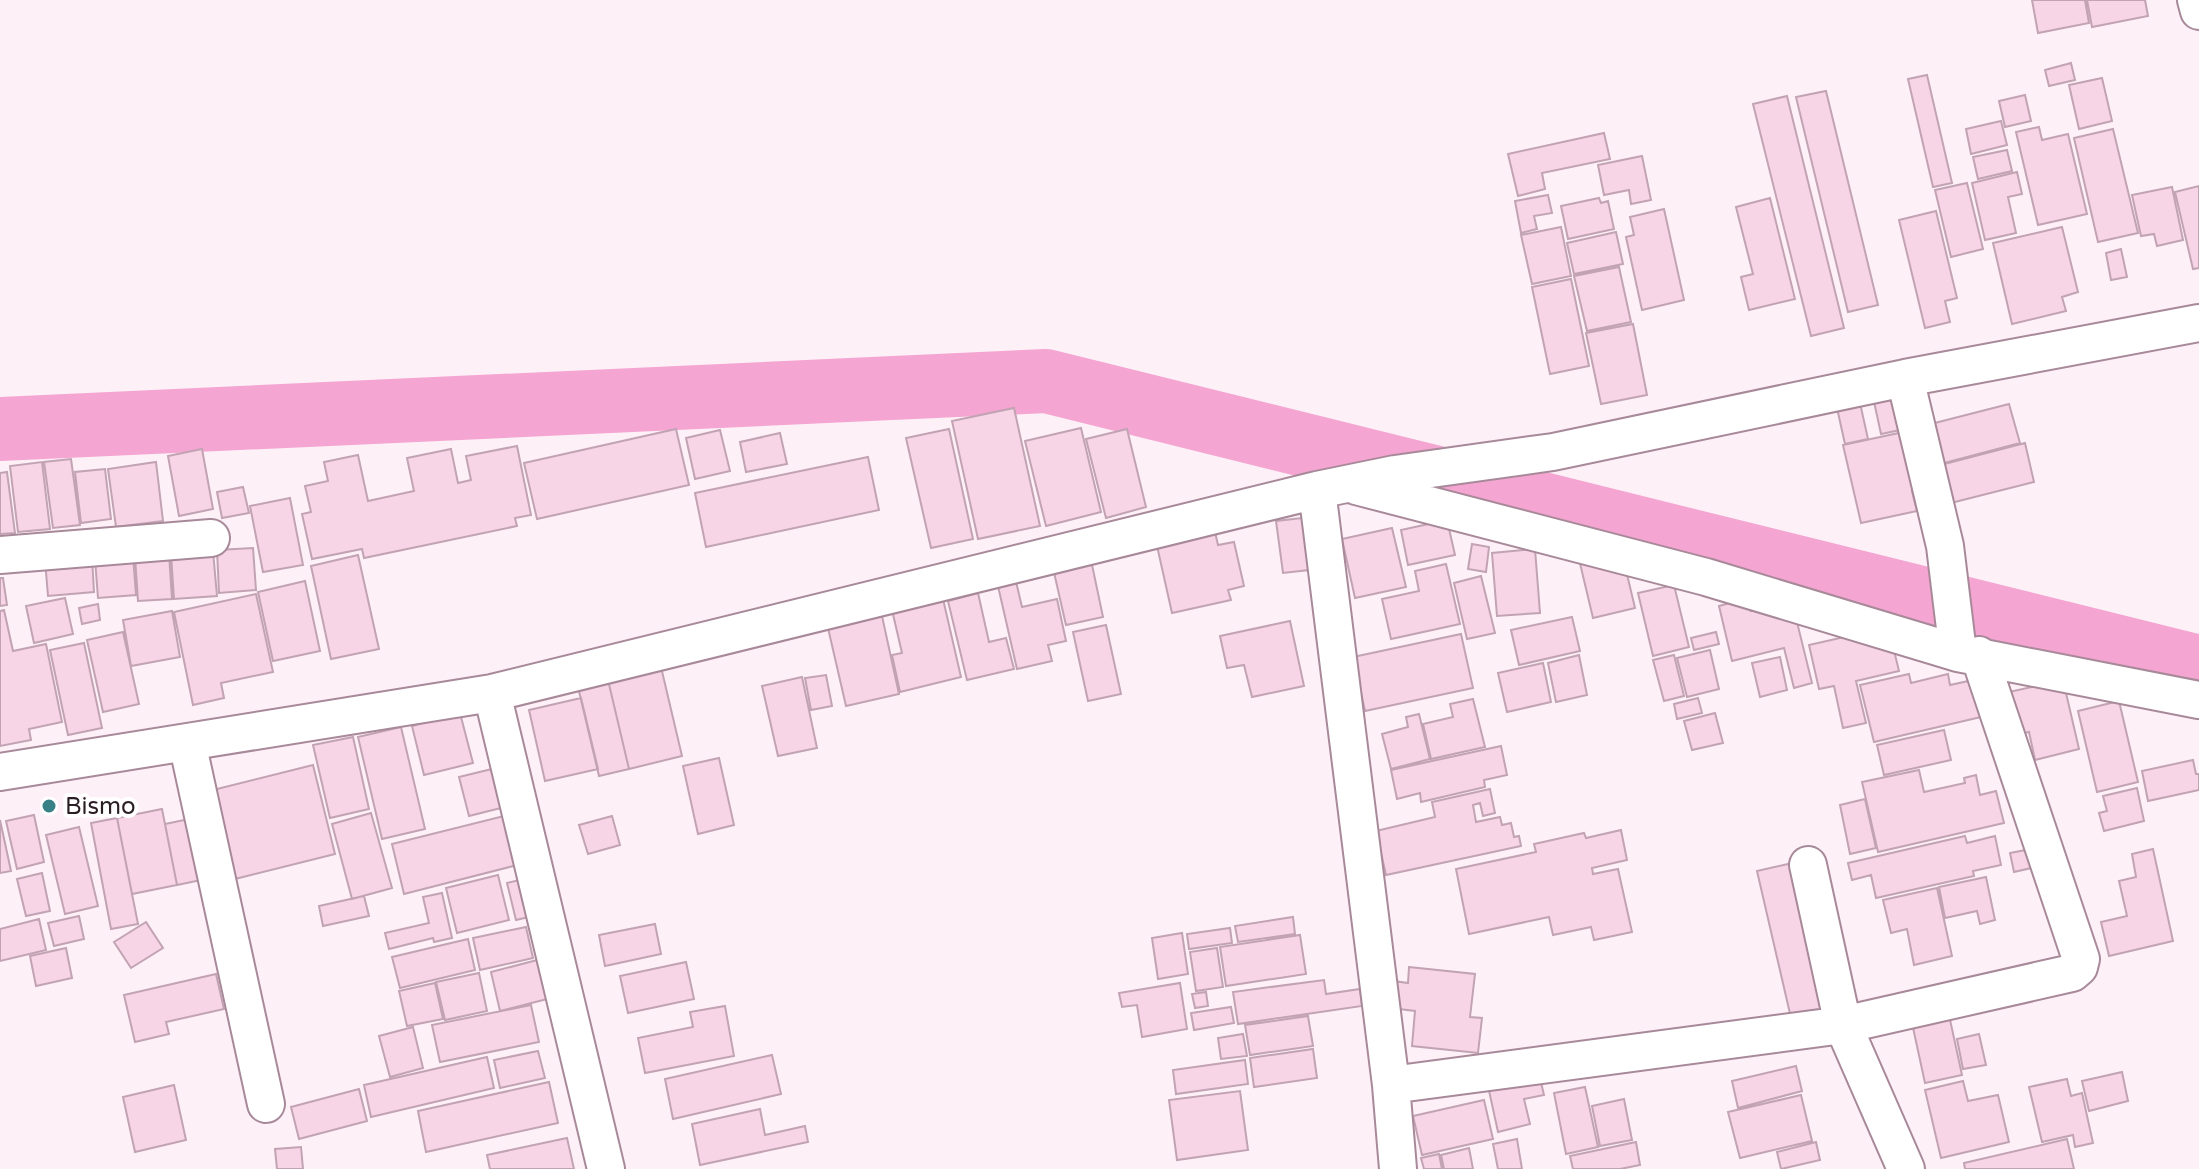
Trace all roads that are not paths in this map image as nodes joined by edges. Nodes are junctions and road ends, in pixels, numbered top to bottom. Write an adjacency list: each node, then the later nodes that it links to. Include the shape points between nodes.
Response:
1 (2196, 0): 2 (street)
2 (2199, 11)
3 (2199, 323): 4 (street)
4 (1905, 378): 5 (street, via 1553,452); 8 (street)
5 (1332, 487): 8 (street); 9 (street); 15 (street)
6 (211, 538): 7 (street)
7 (0, 555)
8 (1964, 643): 10 (street); 14 (street, via 2081,959 2079,967 2072,973)
9 (492, 693): 11 (street); 17 (street)
10 (2199, 700)
11 (187, 742): 12 (street); 16 (street)
12 (0, 772)
13 (1808, 865): 14 (street)
14 (1843, 1025): 15 (street); 19 (street)
15 (1391, 1085): 18 (street)
16 (266, 1104)
17 (606, 1169)
18 (1398, 1169)
19 (1906, 1169)

